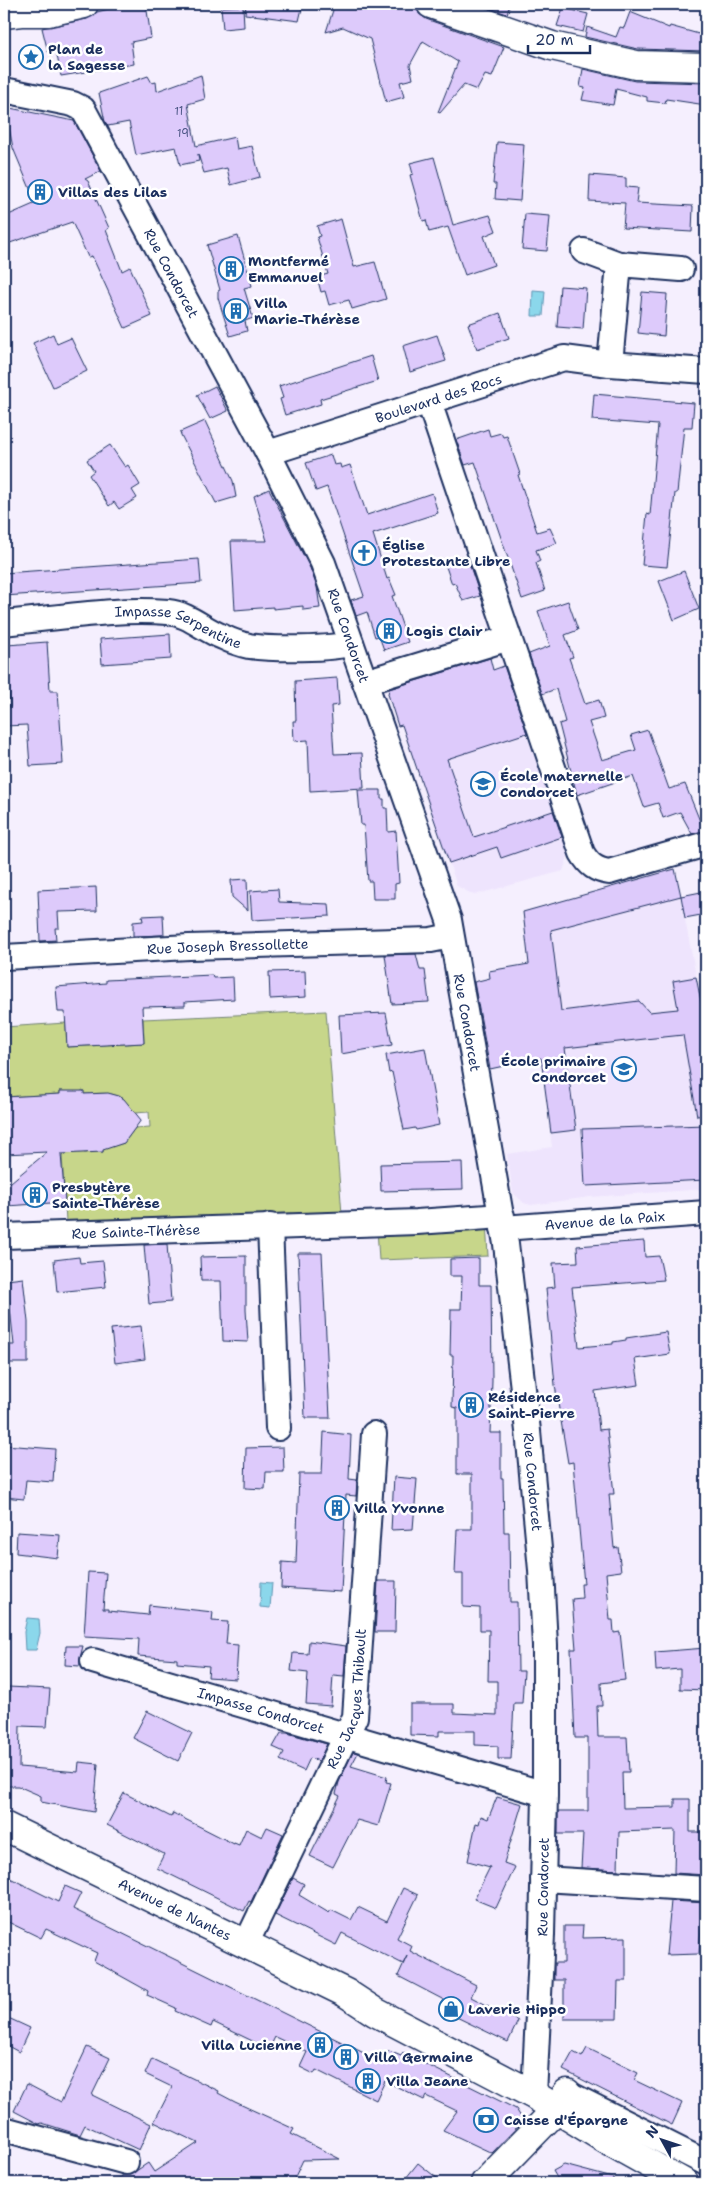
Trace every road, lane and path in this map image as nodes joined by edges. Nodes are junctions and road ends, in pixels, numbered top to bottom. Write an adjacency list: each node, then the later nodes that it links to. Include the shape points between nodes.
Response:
1 (84, 4): 3 (main road, via 48,12)
2 (431, 4): 4 (main road, via 552,46 636,64)
3 (4, 14)
4 (706, 67)
5 (4, 90): 12 (street, Rue Condorcet, via 73,104 83,110)
6 (584, 251): 7 (street)
7 (619, 264): 8 (street); 9 (street)
8 (681, 269)
9 (610, 364): 10 (street, Boulevard des Rocs); 11 (street, Boulevard des Rocs, via 564,358)
10 (706, 371)
11 (429, 402): 12 (street, Boulevard des Rocs); 14 (street)
12 (268, 454): 15 (street, Rue Condorcet, via 323,563)
13 (4, 623): 15 (street, Impasse Serpentine, via 99,613 169,612 248,646 342,647)
14 (509, 638): 16 (street); 17 (street, via 582,854 593,867 608,872)
15 (351, 643): 16 (street, Rue Condorcet)
16 (365, 682): 18 (street, Rue Condorcet, via 449,920)
17 (706, 844)
18 (451, 936): 19 (street, Rue Joseph Bressollette, via 431,940 189,947); 21 (street, Rue Condorcet)
19 (4, 957)
20 (706, 1213): 21 (street, Avenue de la Paix)
21 (503, 1222): 22 (street, Rue Sainte-Thérèse); 28 (street, Rue Condorcet, via 528,1431 540,1570 545,1645)
22 (270, 1226): 23 (street, Rue Sainte-Thérèse); 24 (street)
23 (4, 1236)
24 (278, 1428)
25 (374, 1434): 27 (street, Rue Jacques Thibault, via 354,1717)
26 (93, 1661): 27 (street, Impasse Condorcet)
27 (346, 1736): 28 (street, Impasse Condorcet); 32 (street, Rue Jacques Thibault)
28 (545, 1794): 30 (street, Rue Condorcet)
29 (4, 1826): 32 (main road, Avenue de Nantes)
30 (543, 1879): 31 (street); 33 (street, Rue Condorcet)
31 (706, 1889)
32 (246, 1944): 33 (main road, Avenue de Nantes, via 346,1993 375,2012)
33 (535, 2085): 34 (main road, Avenue de Nantes)
34 (562, 2101): 37 (street); 38 (main road); 39 (main road, Avenue de Nantes, via 592,2131)
35 (4, 2129): 36 (street)
36 (126, 2162)
37 (706, 2163)
38 (485, 2183)
39 (684, 2183)

